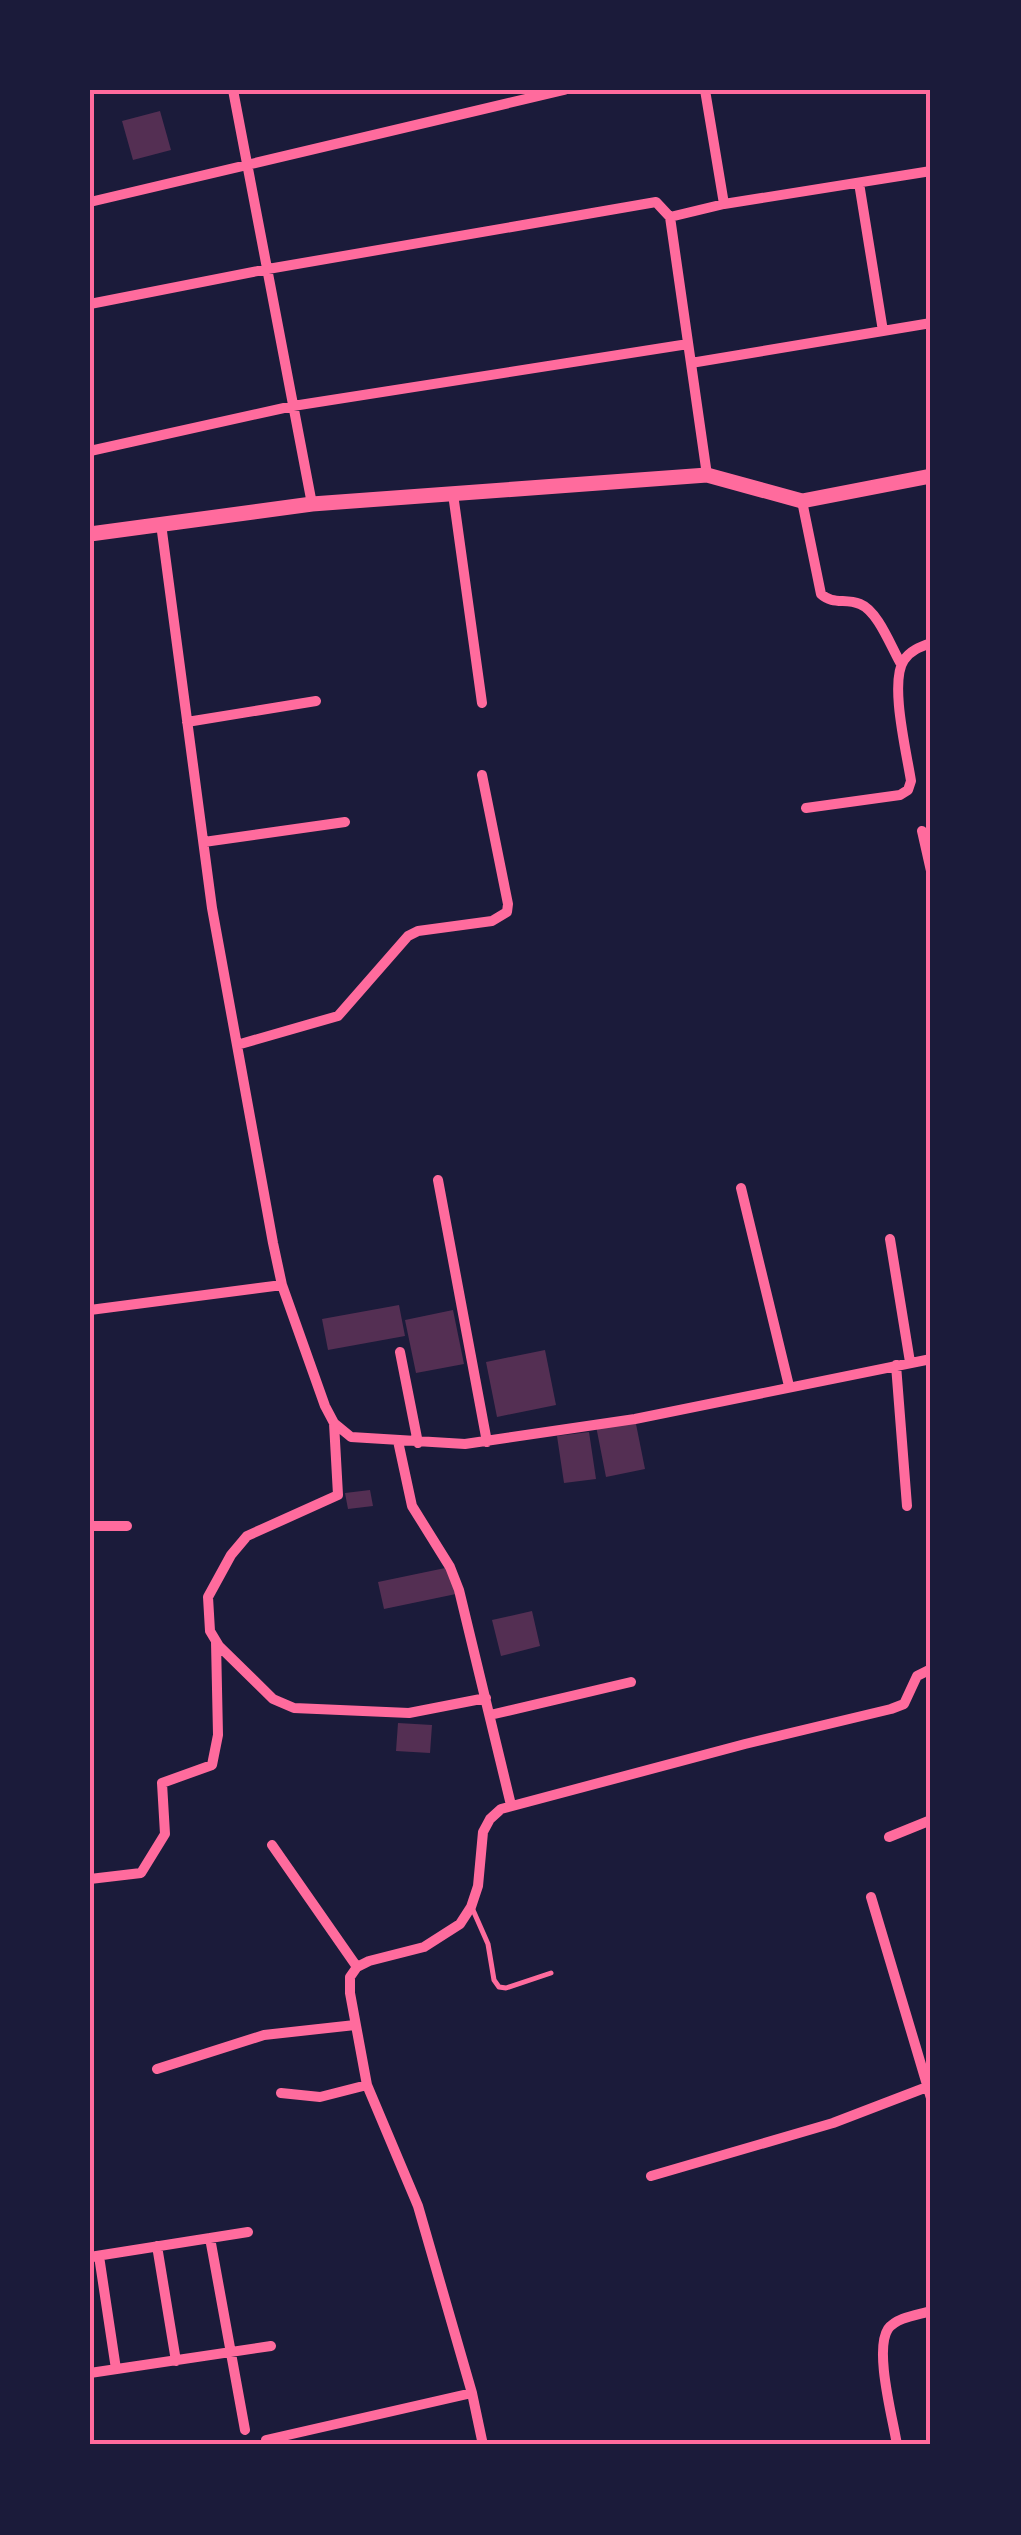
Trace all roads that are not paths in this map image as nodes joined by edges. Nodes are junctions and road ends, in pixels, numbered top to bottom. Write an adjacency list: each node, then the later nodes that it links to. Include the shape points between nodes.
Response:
1 (233, 90): 4 (street)
2 (564, 90): 4 (street)
3 (705, 90): 8 (street)
4 (248, 165): 7 (street); 10 (street)
5 (931, 171): 6 (street)
6 (860, 183): 8 (street); 13 (street)
7 (90, 202)
8 (724, 204): 9 (street)
9 (670, 217): 10 (street, via 648,202); 14 (street)
10 (268, 269): 11 (street); 16 (street)
11 (90, 304)
12 (931, 323): 13 (street)
13 (882, 331): 15 (street)
14 (688, 344): 15 (street); 16 (street)
15 (690, 363): 18 (street)
16 (293, 406): 17 (street); 22 (street)
17 (90, 451)
18 (707, 475): 20 (main road); 21 (main road)
19 (931, 476): 21 (main road)
20 (453, 494): 22 (main road); 28 (street)
21 (802, 501): 26 (street, via 821,594 870,611)
22 (312, 504): 23 (main road)
23 (160, 524): 24 (main road); 29 (street)
24 (90, 534)
25 (931, 643): 26 (street, via 912,650)
26 (901, 664): 31 (street, via 908,790)
27 (316, 701): 29 (street)
28 (482, 702)
29 (187, 722): 34 (street)
30 (482, 775): 36 (street, via 507,912 492,921 418,931 338,1016)
31 (806, 808)
32 (345, 822): 34 (street)
33 (922, 831): 35 (street)
34 (204, 842): 36 (street)
35 (931, 872)
36 (237, 1045): 40 (street)
37 (438, 1180): 49 (street)
38 (741, 1188): 46 (street)
39 (890, 1239): 44 (street)
40 (282, 1285): 41 (street); 47 (street)
41 (90, 1310)
42 (400, 1352): 50 (street)
43 (931, 1359): 44 (street)
44 (910, 1362): 45 (street)
45 (896, 1365): 46 (street); 51 (street)
46 (788, 1386): 49 (street)
47 (334, 1423): 48 (street, via 351,1436); 54 (street, via 338,1495 248,1536 230,1554 208,1597)
48 (398, 1441): 50 (street); 57 (street, via 412,1506 452,1571)
49 (486, 1442): 50 (street)
50 (418, 1443)
51 (906, 1506)
52 (90, 1526): 53 (street)
53 (127, 1526)
54 (216, 1641): 57 (street, via 273,1699 294,1708 408,1713); 63 (street, via 218,1736 212,1765 162,1784 165,1834 141,1873)
55 (931, 1669): 59 (street, via 917,1676 904,1704 891,1709)
56 (631, 1682): 58 (street)
57 (486, 1698): 58 (street)
58 (490, 1715): 59 (street)
59 (511, 1805): 65 (street, via 483,1832)
60 (931, 1820): 61 (street)
61 (889, 1837)
62 (272, 1845): 66 (street)
63 (90, 1879)
64 (872, 1897): 72 (street)
65 (471, 1907): 66 (street, via 460,1924 424,1947); 67 (lane, via 499,1987)
66 (357, 1967): 68 (street, via 350,1977)
67 (551, 1973)
68 (355, 2025): 69 (street, via 264,2034); 70 (street)
69 (157, 2069)
70 (367, 2085): 71 (street, via 320,2097); 84 (street, via 418,2206)
71 (281, 2093)
72 (929, 2093): 73 (street)
73 (651, 2176)
74 (248, 2232): 75 (street)
75 (210, 2238): 76 (street); 80 (street)
76 (157, 2246): 77 (street); 81 (street)
77 (94, 2256): 82 (street)
78 (931, 2311): 88 (street, via 897,2321 883,2341)
79 (271, 2346): 80 (street)
80 (230, 2352): 81 (street); 85 (street)
81 (176, 2360): 82 (street)
82 (116, 2369): 83 (street)
83 (90, 2373)
84 (472, 2393): 86 (street); 87 (street)
85 (245, 2430)
86 (266, 2440)
87 (482, 2445)
88 (897, 2445)

